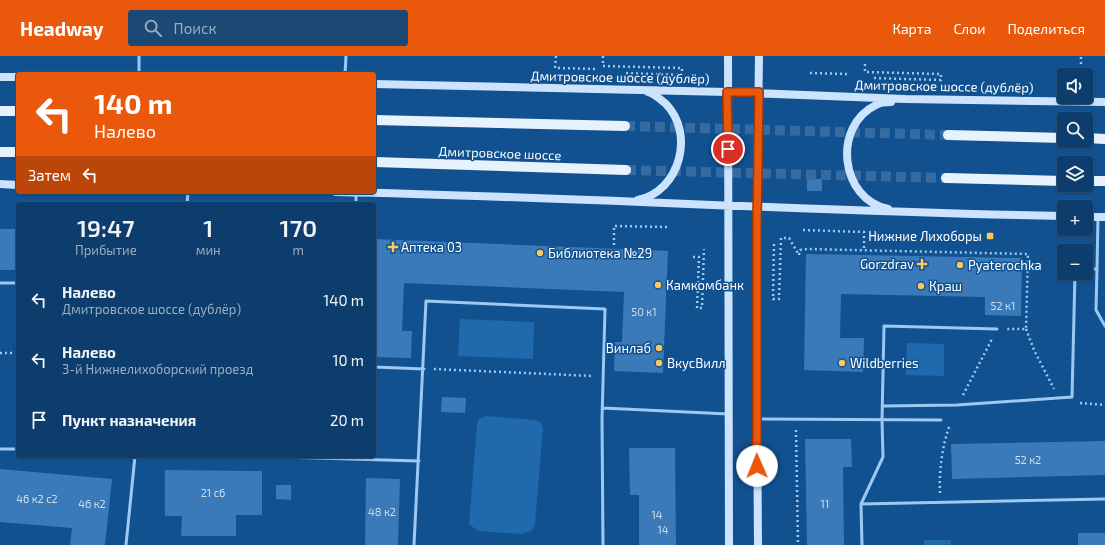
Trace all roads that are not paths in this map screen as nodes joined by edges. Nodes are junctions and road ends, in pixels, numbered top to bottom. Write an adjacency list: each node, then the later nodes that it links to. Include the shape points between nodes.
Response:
1 (139, 56): 5 (lane)
2 (346, 56): 6 (lane)
3 (728, 56): 11 (main road)
4 (759, 56): 12 (main road)
5 (139, 72)
6 (345, 72)
7 (0, 77): 8 (main road)
8 (16, 77)
9 (376, 84): 10 (main road, Дмитровское шоссе (дублёр))
10 (637, 90): 11 (main road, Дмитровское шоссе (дублёр)); 34 (main road, via 652,93 668,106 678,124 682,144 674,173 661,189 643,199)
11 (727, 92): 12 (main road, Дмитровское шоссе (дублёр)); 35 (main road)
12 (759, 92): 13 (main road, Дмитровское шоссе (дублёр)); 36 (main road)
13 (906, 99): 14 (main road, Дмитровское шоссе (дублёр)); 37 (main road, via 877,104 868,109 855,124 846,153 849,172 858,190 869,201 882,208)
14 (1105, 102)
15 (0, 111): 16 (main road)
16 (16, 111)
17 (376, 120): 18 (main road)
18 (625, 126)
19 (948, 135): 20 (main road)
20 (1057, 138)
21 (1093, 138): 22 (main road)
22 (1105, 139)
23 (0, 152): 24 (main road)
24 (16, 152)
25 (376, 162): 26 (main road, Дмитровское шоссе)
26 (626, 170)
27 (946, 178): 28 (main road)
28 (1057, 181)
29 (1093, 181): 30 (main road)
30 (1105, 181)
31 (0, 184): 32 (main road)
32 (16, 185)
33 (376, 193): 34 (main road)
34 (631, 201): 35 (main road)
35 (729, 206): 36 (main road); 51 (main road)
36 (757, 207): 37 (main road); 52 (main road)
37 (902, 212): 38 (main road)
38 (1057, 216)
39 (1101, 217): 41 (lane)
40 (1093, 269): 41 (lane)
41 (1097, 269): 45 (lane, via 1096,310)
42 (1075, 280): 49 (lane, via 1072,397 957,405)
43 (0, 283): 44 (lane)
44 (16, 283)
45 (1105, 326)
46 (997, 328): 49 (lane, via 884,326)
47 (376, 366): 48 (lane)
48 (424, 369): 50 (lane, via 426,301 605,309); 59 (lane)
49 (883, 406): 53 (lane)
50 (603, 408): 51 (lane); 64 (lane)
51 (730, 414): 65 (main road)
52 (756, 419): 53 (lane); 66 (main road)
53 (882, 420): 54 (lane); 61 (lane, via 883,458)
54 (941, 420)
55 (0, 449): 56 (lane)
56 (16, 449)
57 (134, 458): 62 (lane)
58 (314, 458): 59 (lane)
59 (419, 461): 63 (lane)
60 (1105, 499): 61 (lane)
61 (861, 504): 67 (lane)
62 (126, 545)
63 (414, 545)
64 (603, 545)
65 (729, 545)
66 (758, 545)
67 (862, 545)

